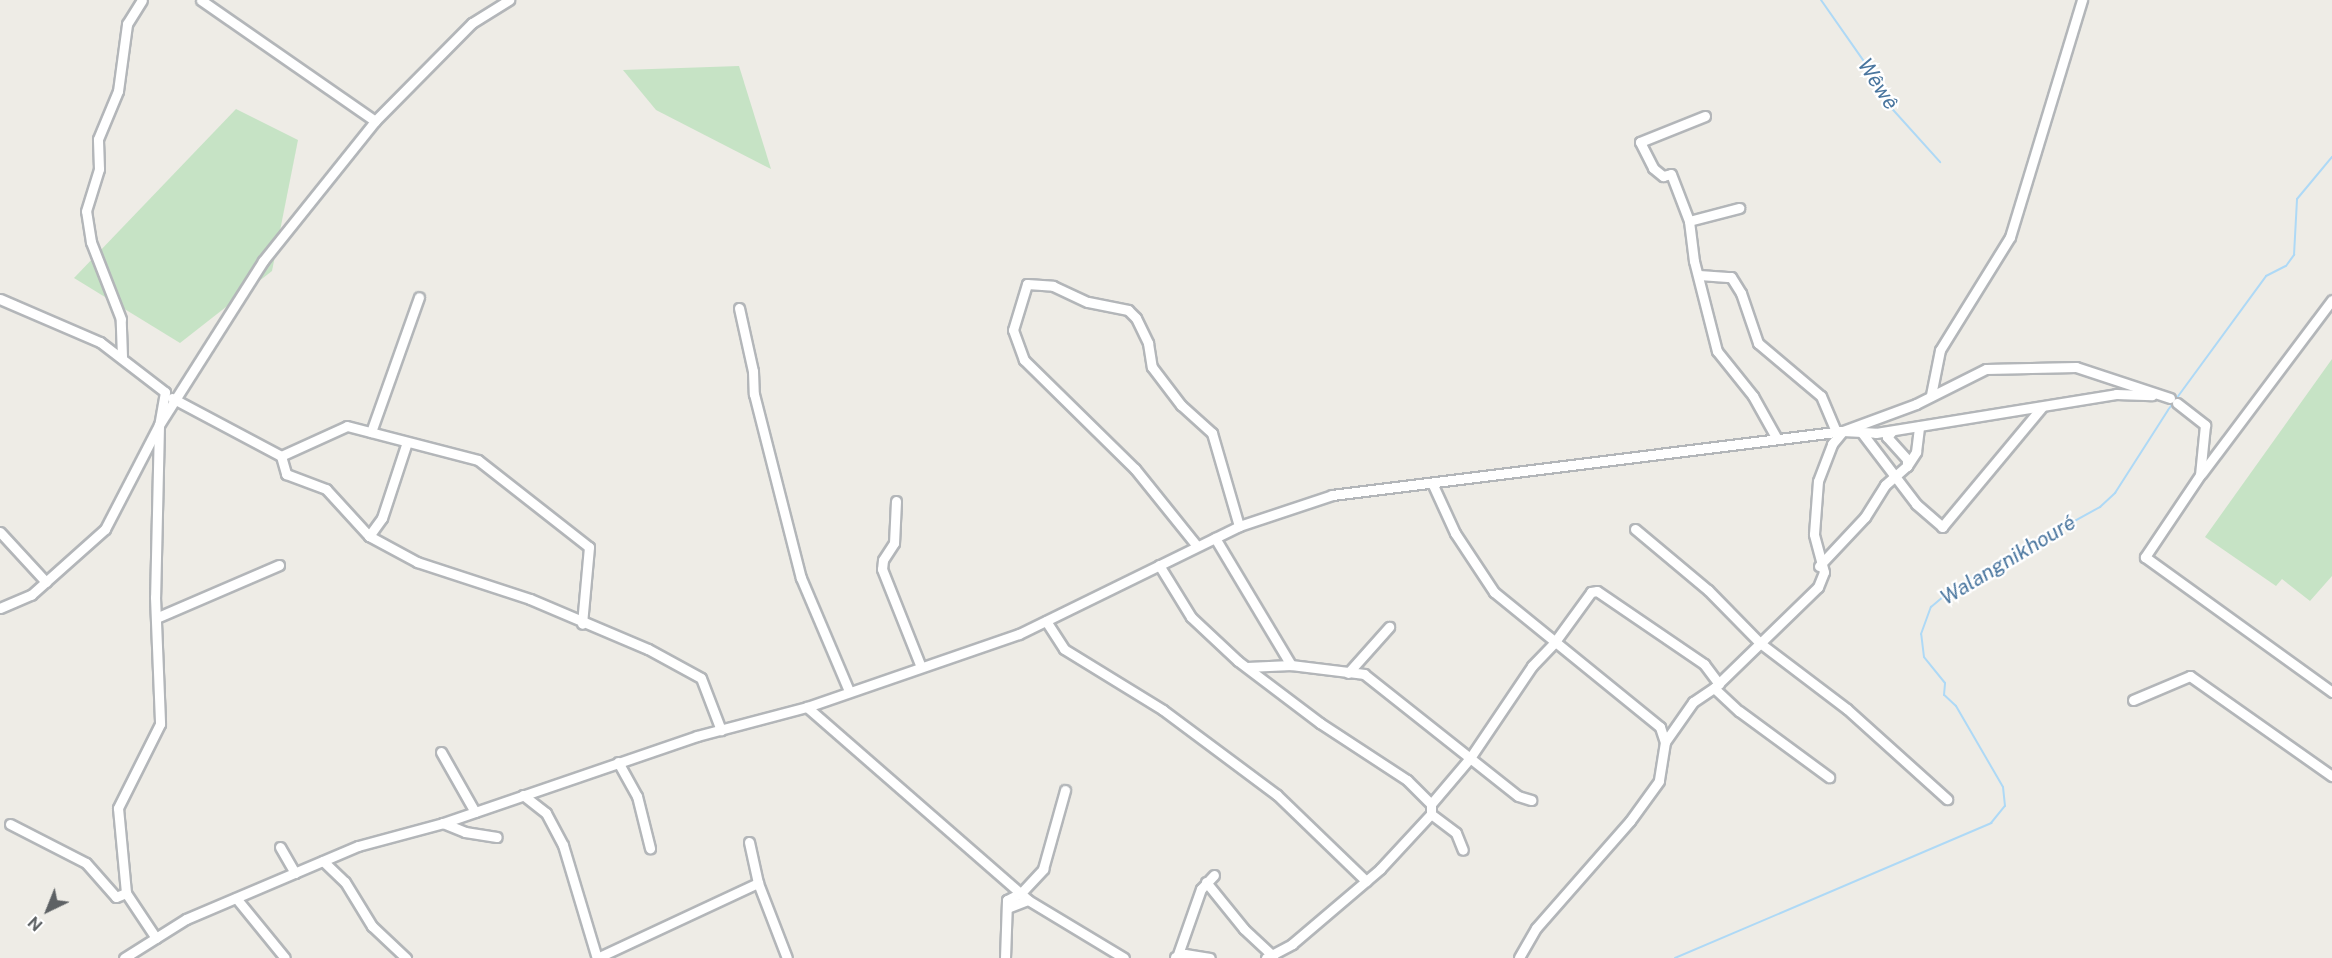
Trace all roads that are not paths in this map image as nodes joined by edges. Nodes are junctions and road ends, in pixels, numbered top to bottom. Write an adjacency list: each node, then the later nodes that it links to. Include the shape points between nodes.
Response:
1 (141, 0): 14 (street, via 127,24 118,91 99,139 99,169 86,211 91,242 121,319)
2 (201, 0): 6 (street)
3 (509, 0): 6 (street, via 472,23)
4 (2082, 0): 16 (street, via 2010,237 1940,350)
5 (1705, 116): 8 (street, via 1640,142 1653,168 1663,176 1671,174)
6 (375, 121): 17 (street, via 263,261)
7 (1740, 208): 8 (street)
8 (1689, 221): 9 (street)
9 (1699, 276): 22 (street, via 1731,277 1741,293 1758,343 1821,396); 26 (street, via 1717,351 1753,396)
10 (420, 297): 24 (street)
11 (0, 299): 14 (street, via 100,342)
12 (2332, 300): 30 (street)
13 (739, 308): 56 (street, via 754,394 801,578)
14 (122, 357): 15 (street)
15 (165, 392): 17 (street); 20 (street)
16 (1931, 395): 19 (street, via 1986,369 2076,367 2170,398 2116,394); 22 (street)
17 (176, 401): 20 (street); 28 (street)
18 (2177, 403): 30 (street, via 2205,425)
19 (2042, 407): 21 (street); 31 (street, via 1942,527)
20 (159, 425): 43 (street, via 105,529); 45 (street)
21 (1919, 426): 23 (street); 29 (street, via 1916,452)
22 (1840, 431): 25 (street); 26 (street); 42 (street, via 1818,481 1814,534)
23 (1892, 431): 25 (street); 29 (street, via 1887,437 1907,459)
24 (371, 432): 27 (street); 28 (street, via 347,426)
25 (1862, 433): 31 (street)
26 (1777, 439): 32 (street)
27 (407, 442): 37 (street, via 382,518); 47 (street, via 478,460 589,547)
28 (281, 456): 37 (street, via 286,474 326,489)
29 (1907, 466): 31 (street)
30 (2200, 475): 57 (street, via 2145,557)
31 (1896, 480): 42 (street, via 1885,485 1865,517)
32 (1433, 485): 34 (street, via 1332,495); 49 (street, via 1455,533 1494,592)
33 (896, 501): 52 (street, via 894,543 883,560 882,570)
34 (1239, 526): 38 (street); 39 (street, via 1212,434 1181,405 1152,368 1148,343 1136,318 1128,310 1088,302 1053,286 1027,285 1013,330 1024,360 1136,469)
35 (1635, 530): 50 (street, via 1708,590)
36 (0, 532): 43 (street)
37 (369, 536): 47 (street, via 417,562 530,600)
38 (1215, 538): 39 (street); 51 (street)
39 (1197, 546): 41 (street)
40 (279, 565): 45 (street)
41 (1159, 565): 46 (street); 53 (street, via 1191,617)
42 (1819, 566): 50 (street, via 1824,572 1818,587)
43 (46, 582): 44 (street, via 31,595)
44 (0, 608)
45 (156, 618): 86 (street, via 160,724 118,808)
46 (1046, 621): 52 (street); 83 (street, via 1064,649 1163,710 1277,795)
47 (582, 624): 60 (street, via 648,649 701,678)
48 (1389, 627): 54 (street)
49 (1554, 643): 55 (street, via 1591,592 1597,591 1704,664); 61 (street, via 1660,727); 63 (street, via 1532,666)
50 (1760, 643): 55 (street); 69 (street, via 1847,709)
51 (1291, 665): 53 (street); 54 (street)
52 (921, 667): 56 (street)
53 (1247, 667): 71 (street, via 1320,723 1407,780)
54 (1347, 673): 63 (street, via 1364,674)
55 (1716, 686): 61 (street, via 1693,702); 66 (street)
56 (849, 691): 59 (street)
57 (2332, 692)
58 (2133, 700): 65 (street, via 2190,676)
59 (807, 707): 60 (street); 87 (street)
60 (721, 730): 64 (street)
61 (1665, 742): 100 (street, via 1659,781 1630,821 1536,928)
62 (441, 752): 72 (street)
63 (1470, 758): 70 (street, via 1518,796); 71 (street)
64 (618, 762): 68 (street); 78 (street, via 637,796)
65 (2332, 776)
66 (1829, 777)
67 (1065, 790): 87 (street, via 1043,869)
68 (523, 795): 72 (street); 95 (street, via 546,813 563,845)
69 (1947, 799)
70 (1531, 800)
71 (1431, 809): 79 (street, via 1456,833); 83 (street)
72 (475, 812): 73 (street)
73 (443, 823): 75 (street, via 465,832); 80 (street, via 358,846)
74 (10, 824): 86 (street, via 86,863 116,897)
75 (496, 837)
76 (749, 842): 85 (street)
77 (280, 847): 81 (street)
78 (650, 849)
79 (1463, 850)
80 (323, 861): 81 (street); 94 (street, via 345,882 372,926)
81 (295, 873): 88 (street)
82 (1214, 874): 84 (street)
83 (1366, 881): 91 (street)
84 (1206, 882): 90 (street); 91 (street)
85 (758, 883): 95 (street); 96 (street)
86 (126, 893): 89 (street)
87 (1025, 896): 97 (street, via 1008,900); 98 (street)
88 (236, 898): 89 (street, via 186,919); 93 (street)
89 (156, 938): 92 (street)
90 (1175, 957): 99 (street)
91 (1269, 957)
92 (124, 958)
93 (285, 958)
94 (406, 958)
95 (597, 958)
96 (787, 958)
97 (1005, 958)
98 (1124, 958)
99 (1210, 958)
100 (1519, 958)

